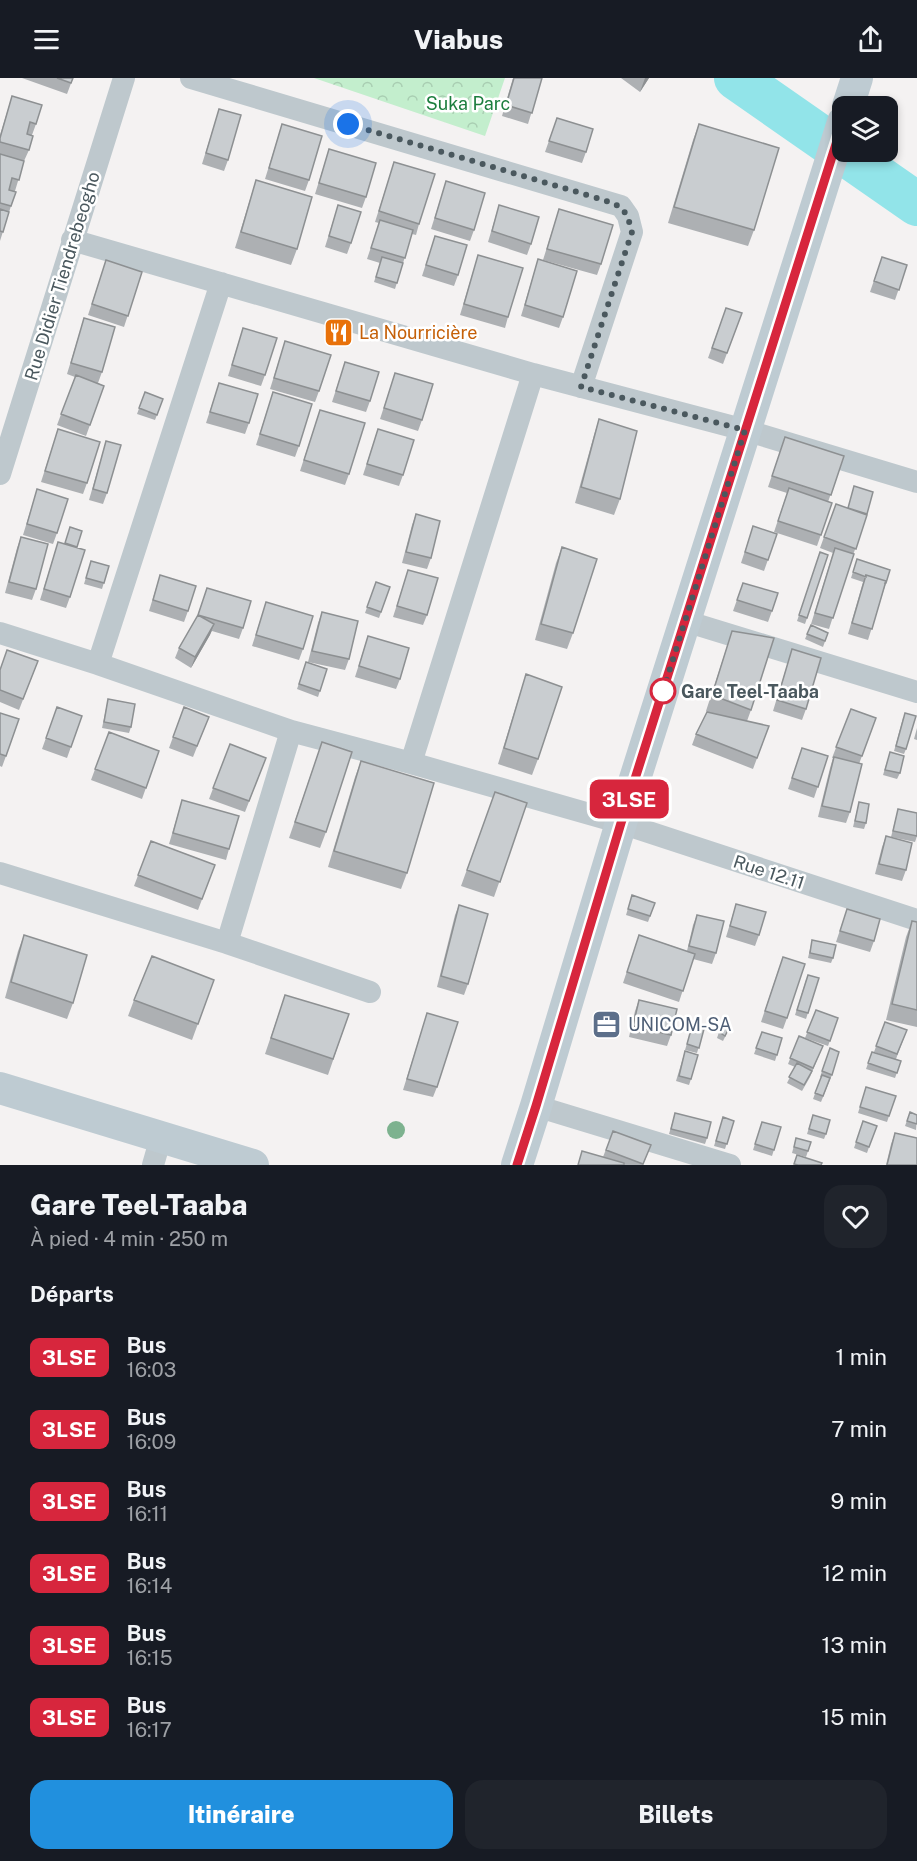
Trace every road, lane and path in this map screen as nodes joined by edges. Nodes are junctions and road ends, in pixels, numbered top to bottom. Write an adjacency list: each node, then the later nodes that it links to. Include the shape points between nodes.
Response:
1 (124, 78): 6 (street, Rue Didier Tiendrebeogho)
2 (191, 78): 9 (street, via 621,206 632,232)
3 (857, 78): 4 (main road)
4 (851, 96)
5 (832, 156): 11 (main road)
6 (72, 240): 7 (street); 10 (street, Rue Didier Tiendrebeogho)
7 (220, 283): 8 (street); 16 (street)
8 (533, 374): 9 (street); 19 (street)
9 (581, 387): 11 (street)
10 (7, 425): 12 (street, Rue Didier Tiendrebeogho)
11 (745, 430): 13 (street); 14 (main road)
12 (0, 474)
13 (917, 482)
14 (685, 621): 17 (street); 20 (main road)
15 (0, 633): 16 (street, Rue 12.11)
16 (98, 664): 18 (street, Rue 12.11)
17 (917, 692)
18 (291, 731): 19 (street, Rue 12.11); 23 (street)
19 (411, 763): 20 (street, Rue 12.11)
20 (621, 823): 22 (street, Rue 12.11); 26 (main road)
21 (0, 873): 23 (street)
22 (917, 920)
23 (227, 944): 24 (street)
24 (370, 992)
25 (0, 1088): 27 (main road)
26 (536, 1106): 29 (main road); 30 (street)
27 (157, 1151): 28 (main road)
28 (253, 1165)
29 (517, 1165)
30 (730, 1165)

